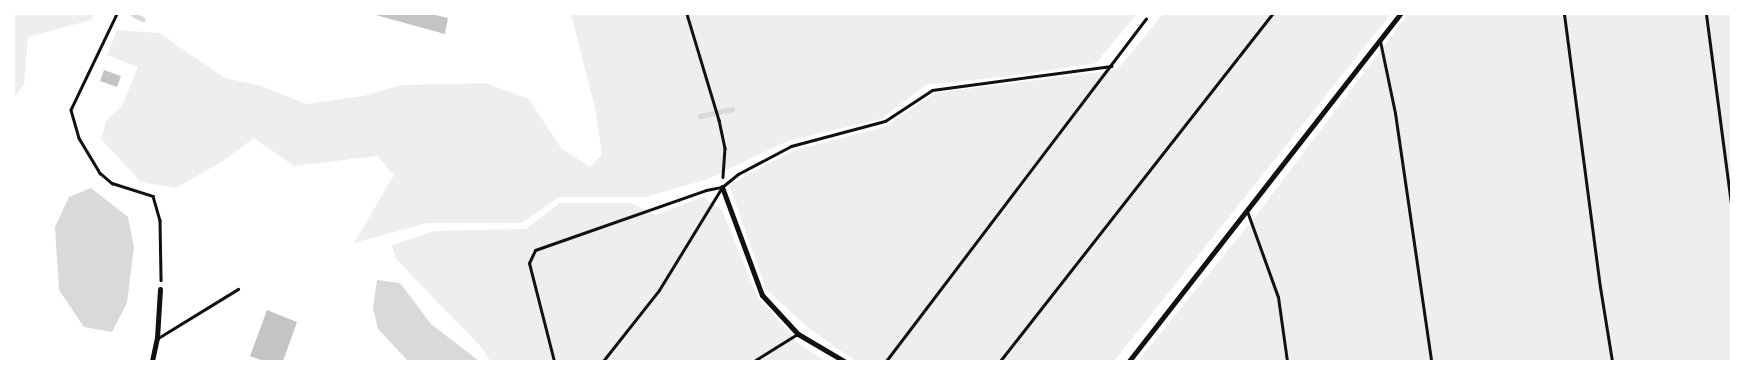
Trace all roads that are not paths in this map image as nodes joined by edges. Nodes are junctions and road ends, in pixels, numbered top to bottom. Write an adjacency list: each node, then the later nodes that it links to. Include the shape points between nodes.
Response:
1 (1272, 14): 22 (lane)
2 (1400, 14): 6 (street)
3 (1564, 14): 27 (lane)
4 (1706, 14): 9 (lane)
5 (1146, 19): 7 (lane)
6 (1380, 38): 10 (street); 26 (lane, via 1395,113)
7 (1110, 66): 8 (lane, via 932,90 885,121 790,146 738,174); 21 (lane)
8 (722, 187): 13 (street, via 762,295); 17 (lane, via 535,250 529,263); 18 (lane, via 660,290)
9 (1731, 204)
10 (1247, 210): 15 (street); 25 (lane, via 1278,297)
11 (160, 289): 14 (street)
12 (238, 289): 14 (lane)
13 (798, 334): 19 (lane); 20 (street)
14 (157, 338): 16 (street)
15 (1134, 354): 23 (street); 24 (lane)
16 (152, 361)
17 (554, 361)
18 (603, 361)
19 (754, 361)
20 (844, 361)
21 (886, 361)
22 (1000, 361)
23 (1129, 361)
24 (1136, 361)
25 (1287, 361)
26 (1431, 361)
27 (1612, 361)

